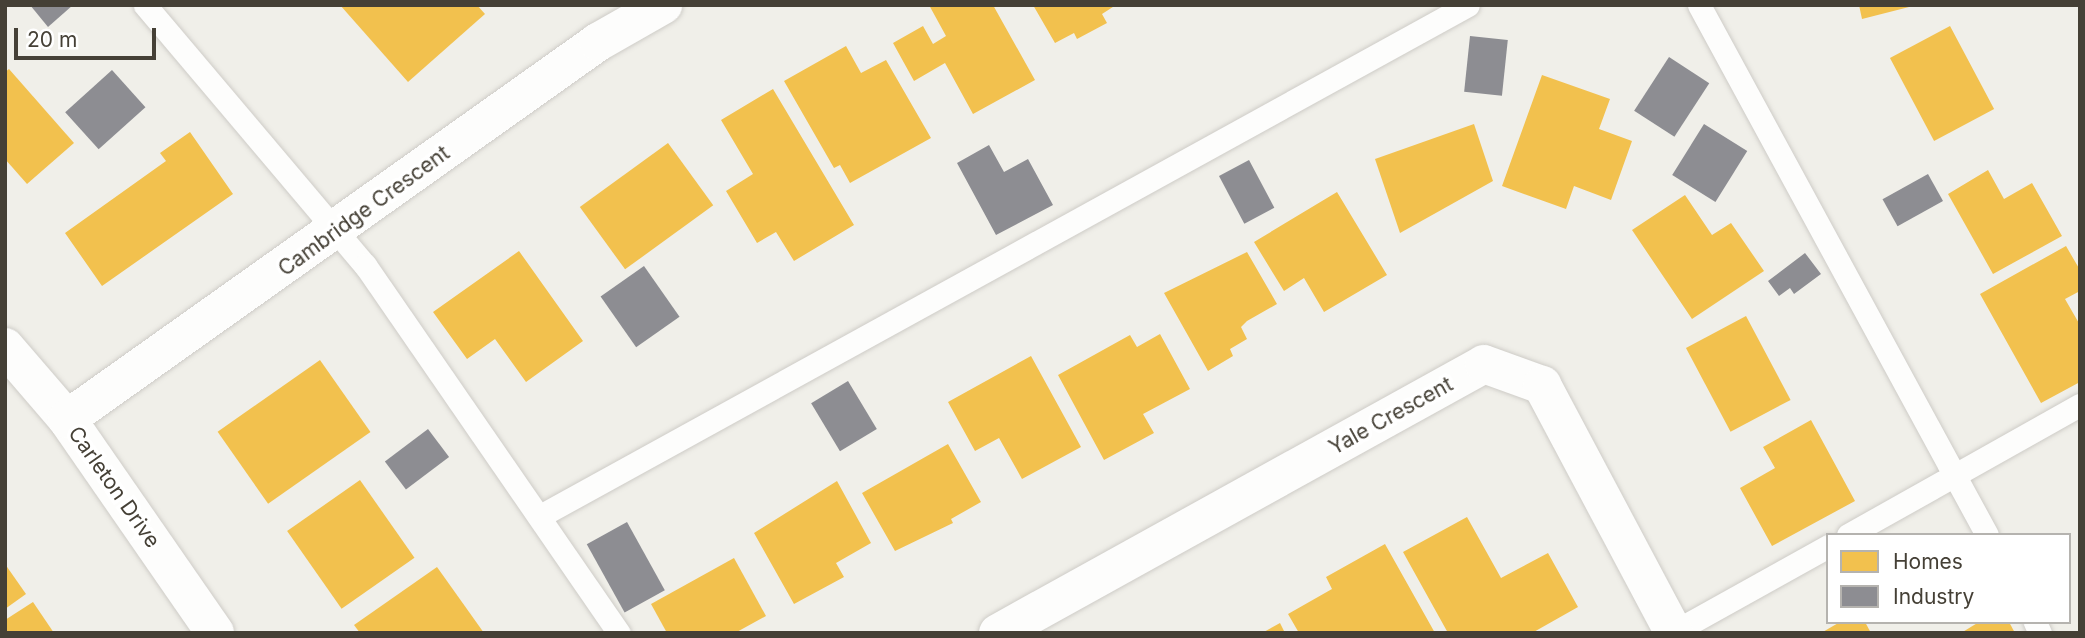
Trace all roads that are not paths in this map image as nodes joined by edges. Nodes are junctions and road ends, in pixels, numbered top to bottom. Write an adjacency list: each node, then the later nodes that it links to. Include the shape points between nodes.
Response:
1 (145, 5): 5 (lane)
2 (1468, 5): 10 (lane)
3 (1699, 5): 9 (lane)
4 (654, 7): 5 (street, Cambridge Crescent, via 598,42)
5 (339, 230): 8 (street, Cambridge Crescent); 10 (lane)
6 (5, 347): 8 (street, Carleton Drive)
7 (2080, 405): 9 (lane)
8 (67, 419): 14 (street, Carleton Drive)
9 (1954, 475): 11 (lane); 12 (lane)
10 (540, 516): 15 (lane)
11 (1852, 533)
12 (1986, 533)
13 (1826, 547): 17 (lane)
14 (215, 633)
15 (619, 633)
16 (998, 633): 17 (street, Yale Crescent, via 1484,365 1542,385)
17 (1673, 633)

